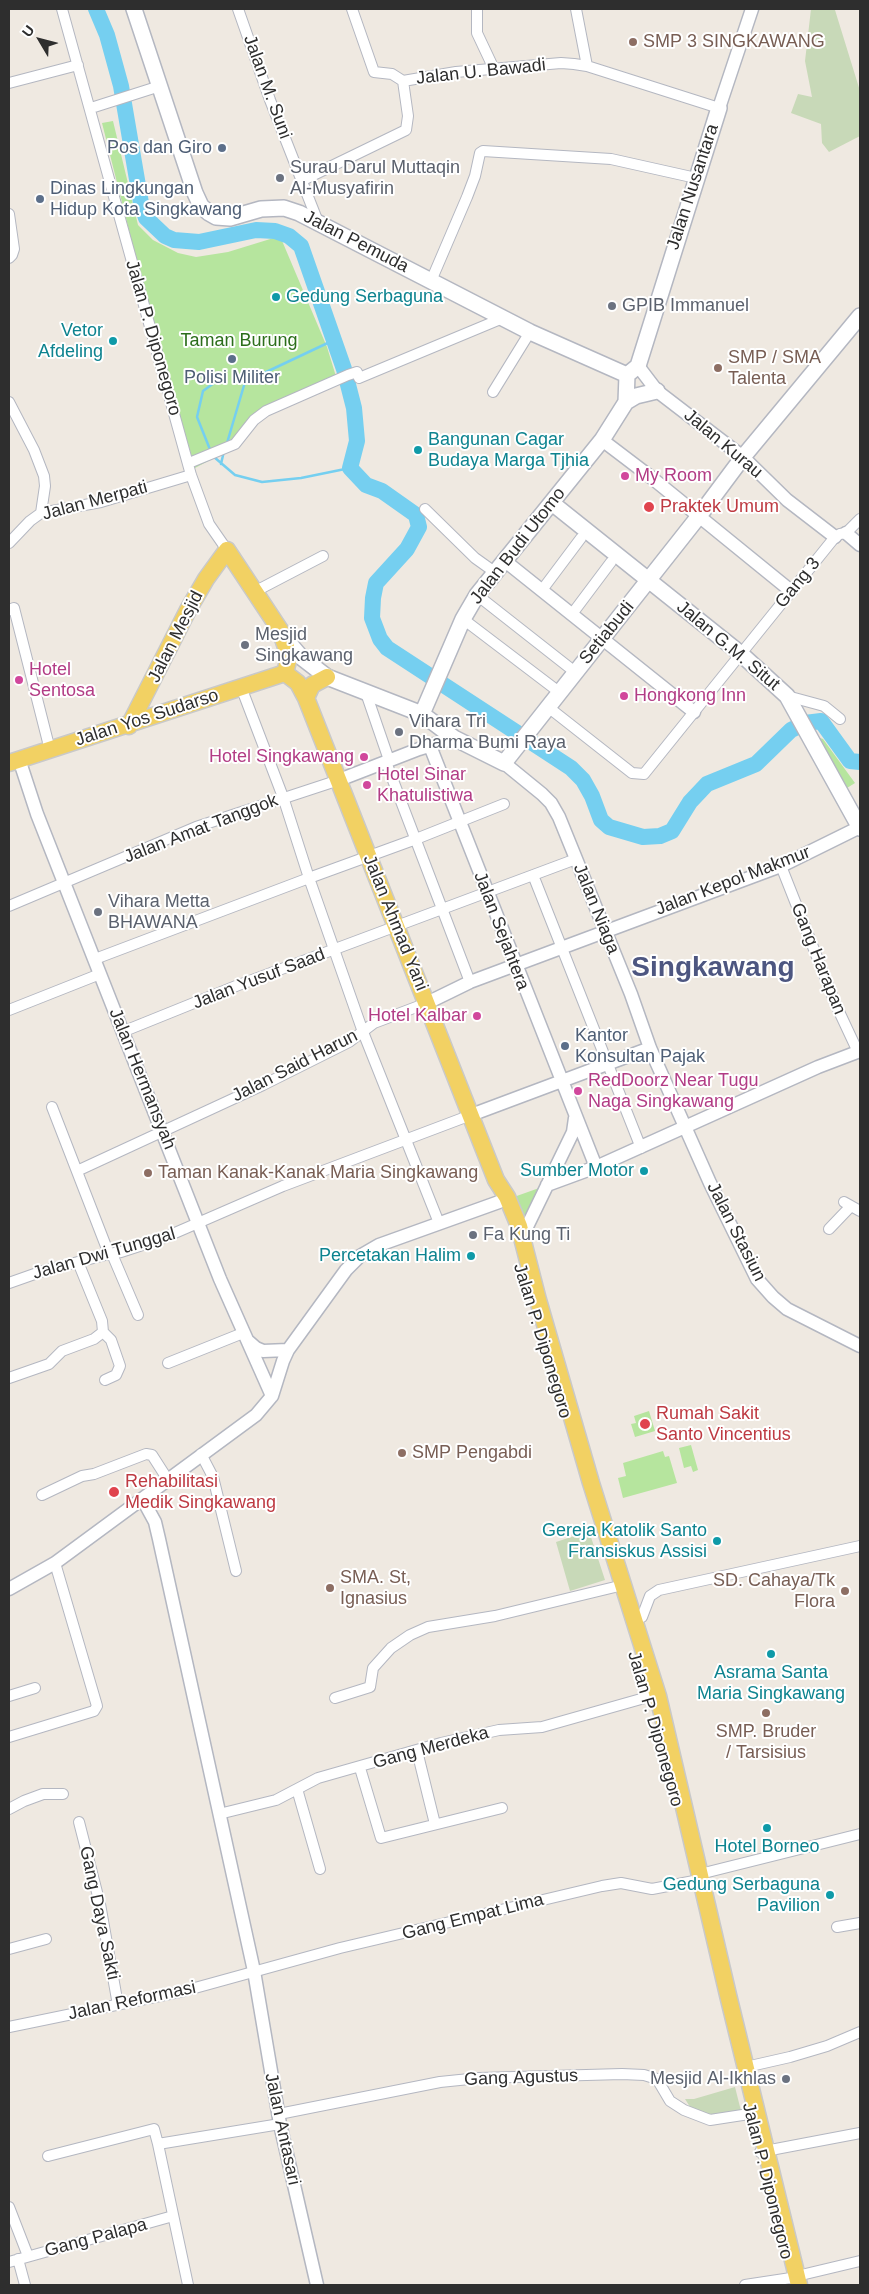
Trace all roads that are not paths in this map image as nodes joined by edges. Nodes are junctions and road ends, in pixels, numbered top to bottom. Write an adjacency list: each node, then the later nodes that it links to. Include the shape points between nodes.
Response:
1 (62, 9): 8 (street, Jalan P. Diponegoro)
2 (134, 9): 13 (main road, Jalan Pemuda)
3 (238, 9): 17 (street, Jalan M. Suni)
4 (352, 9): 11 (street, via 374,72 392,74)
5 (477, 9): 10 (street, via 477,33)
6 (576, 9): 9 (street)
7 (752, 9): 15 (street, Jalan Nusantara)
8 (78, 65): 12 (street); 14 (street, Jalan P. Diponegoro)
9 (587, 66): 10 (street, Jalan U. Bawadi, via 561,63); 15 (street, Jalan U. Bawadi)
10 (494, 69): 11 (street, Jalan U. Bawadi)
11 (402, 81): 17 (street, Jalan U. Bawadi, via 408,116 406,130)
12 (9, 83)
13 (154, 87): 14 (street); 19 (main road, Jalan Pemuda, via 195,194 209,213 230,218 260,209 284,208)
14 (91, 108): 32 (street, Jalan P. Diponegoro)
15 (719, 108): 16 (main road, Jalan Nusantara)
16 (696, 178): 21 (street, via 611,159 483,151 464,205); 25 (main road, Jalan Nusantara)
17 (301, 181): 19 (street, Jalan M. Suni)
18 (9, 214): 20 (street, via 14,249)
19 (318, 222): 21 (main road, Jalan Pemuda)
20 (9, 258)
21 (430, 281): 23 (main road, Jalan Pemuda)
22 (860, 316): 31 (main road, Setiabudi)
23 (503, 318): 24 (main road, Jalan Pemuda); 32 (street, via 359,378 357,372 259,415 240,440)
24 (530, 332): 25 (main road, Jalan Pemuda); 27 (street)
25 (632, 371): 26 (street, Jalan Kurau); 29 (main road)
26 (657, 391): 29 (main road); 31 (street, Jalan Kurau)
27 (493, 392)
28 (9, 402): 36 (street, via 44,476)
29 (626, 402): 30 (main road, Jalan Budi Utomo)
30 (602, 440): 34 (main road, Jalan Budi Utomo); 37 (street)
31 (744, 457): 37 (main road, Setiabudi); 39 (street, Jalan Kurau, via 788,500)
32 (189, 463): 33 (street, Jalan P. Diponegoro)
33 (191, 475): 36 (street, Jalan Merpati, via 101,502); 43 (street, Jalan P. Diponegoro, via 209,524)
34 (552, 503): 45 (main road, Jalan Budi Utomo); 48 (main road, Jalan G.M. Situt)
35 (425, 509): 47 (street, via 475,558)
36 (41, 513): 41 (street, Jalan Merpati)
37 (699, 516): 48 (main road, Setiabudi); 50 (street)
38 (860, 519): 39 (street, Gang 3)
39 (841, 535): 42 (street, Jalan Kurau); 50 (street, Gang 3)
40 (581, 538): 49 (street)
41 (9, 543)
42 (860, 545)
43 (227, 550): 51 (main road); 63 (main road, Jalan Mesjid, via 188,610)
44 (323, 556): 51 (street)
45 (505, 561): 47 (main road, Jalan Budi Utomo); 49 (street)
46 (611, 562): 54 (street)
47 (496, 573): 52 (main road, Jalan Budi Utomo)
48 (650, 580): 57 (main road, Setiabudi); 58 (main road, Jalan G.M. Situt)
49 (542, 590): 54 (street)
50 (791, 591): 58 (street, Gang 3)
51 (254, 592): 56 (main road)
52 (477, 595): 55 (main road, Jalan Budi Utomo); 59 (street)
53 (9, 610): 76 (street, via 14,608)
54 (572, 614): 57 (street)
55 (463, 619): 64 (street); 71 (main road, Jalan Budi Utomo)
56 (283, 636): 60 (main road, via 288,661); 61 (main road, via 301,657)
57 (602, 639): 59 (main road, Setiabudi); 69 (street)
58 (741, 654): 67 (main road, Jalan G.M. Situt); 69 (street, Gang 3)
59 (575, 672): 64 (main road, Setiabudi)
60 (285, 673): 62 (main road, Jalan Yos Sudarso); 66 (main road, Jalan Ahmad Yani, via 298,684)
61 (327, 677): 65 (main road); 66 (main road, via 312,685)
62 (241, 687): 70 (main road, Jalan Yos Sudarso); 81 (street)
63 (147, 691): 70 (main road); 73 (main road, Jalan Mesjid)
64 (559, 692): 68 (main road, Setiabudi)
65 (366, 693): 71 (main road); 78 (street)
66 (306, 698): 80 (main road, Jalan Ahmad Yani)
67 (790, 702): 72 (street, via 824,706); 84 (main road, Jalan G.M. Situt)
68 (548, 707): 69 (street, Gang 3, via 636,775 647,771); 79 (main road, Setiabudi)
69 (694, 712)
70 (159, 713): 73 (main road, Jalan Yos Sudarso)
71 (422, 714): 74 (main road)
72 (840, 719)
73 (129, 726): 76 (main road, Jalan Yos Sudarso)
74 (454, 738): 75 (street); 79 (main road)
75 (430, 746): 78 (street); 83 (street, Jalan Sejahtera)
76 (50, 750): 77 (main road, Jalan Yos Sudarso)
77 (14, 761): 91 (street, Jalan Hermansyah)
78 (387, 761): 80 (street); 85 (street)
79 (504, 763): 87 (street, Jalan Niaga, via 551,803)
80 (339, 780): 81 (street, Jalan Amat Tanggok); 86 (main road, Jalan Ahmad Yani)
81 (283, 797): 90 (street); 91 (street, Jalan Amat Tanggok, via 196,827)
82 (504, 804): 83 (street)
83 (459, 823): 85 (street); 92 (street, Jalan Sejahtera)
84 (860, 827): 88 (street, Jalan Kepol Makmur)
85 (416, 839): 86 (street); 94 (street)
86 (369, 856): 90 (street); 95 (main road, Jalan Ahmad Yani)
87 (576, 859): 89 (street, Jalan Yusuf Saad); 96 (street, Jalan Niaga)
88 (781, 866): 96 (street, Jalan Kepol Makmur); 108 (street, Gang Harapan, via 836,1005)
89 (533, 875): 92 (street, Jalan Yusuf Saad); 97 (street)
90 (309, 878): 98 (street); 99 (street)
91 (65, 882): 93 (street, Jalan Amat Tanggok); 99 (street, Jalan Hermansyah)
92 (487, 893): 94 (street, Jalan Yusuf Saad); 100 (street, Jalan Sejahtera)
93 (9, 906)
94 (442, 909): 95 (street, Jalan Yusuf Saad); 102 (street)
95 (396, 927): 98 (street, Jalan Yusuf Saad); 103 (main road, Jalan Ahmad Yani)
96 (604, 930): 97 (street, Jalan Kepol Makmur); 107 (street, Jalan Niaga)
97 (561, 947): 100 (street, Jalan Kepol Makmur); 109 (street)
98 (333, 951): 105 (street, Jalan Yusuf Saad); 106 (street)
99 (95, 959): 101 (street, Jalan Hermansyah)
100 (514, 965): 102 (street, Jalan Kepol Makmur); 110 (street, Jalan Sejahtera)
101 (100, 974): 104 (street); 105 (street, Jalan Hermansyah)
102 (470, 982): 103 (street, Jalan Kepol Makmur)
103 (427, 1003): 106 (street, Jalan Said Harun, via 374,1023); 112 (main road, Jalan Ahmad Yani)
104 (9, 1010)
105 (122, 1032): 115 (street, Jalan Hermansyah)
106 (362, 1032): 115 (street, Jalan Said Harun, via 349,1042 262,1085); 116 (street)
107 (650, 1048): 109 (street); 114 (street, Jalan Niaga)
108 (859, 1051): 114 (street)
109 (608, 1064): 110 (street); 117 (street)
110 (561, 1083): 112 (street); 113 (street, Jalan Sejahtera)
111 (52, 1107): 119 (street)
112 (471, 1115): 116 (street, Jalan Dwi Tunggal); 120 (main road, Jalan Ahmad Yani)
113 (575, 1115): 118 (street, Jalan Sejahtera); 121 (street, via 573,1132)
114 (687, 1127): 117 (street); 134 (street, Jalan Stasiun, via 710,1183 752,1271 763,1287 787,1308)
115 (163, 1130): 119 (street, Jalan Said Harun); 125 (street, Jalan Hermansyah)
116 (407, 1140): 124 (street); 125 (street, Jalan Dwi Tunggal, via 283,1186)
117 (641, 1148): 118 (street)
118 (596, 1167): 121 (street)
119 (77, 1172): 128 (street)
120 (496, 1180): 122 (main road, Jalan P. Diponegoro); 127 (main road, Jalan P. Diponegoro, via 507,1197)
121 (547, 1184): 127 (street)
122 (499, 1202): 124 (street); 147 (main road, Jalan P. Diponegoro)
123 (852, 1207): 126 (street)
124 (439, 1223): 135 (street, via 379,1245 360,1256 346,1270)
125 (199, 1224): 128 (street, Jalan Dwi Tunggal, via 161,1240); 133 (street, Jalan Hermansyah)
126 (829, 1229)
127 (522, 1237): 150 (main road, Jalan P. Diponegoro)
128 (111, 1254): 129 (street, Jalan Dwi Tunggal); 131 (street)
129 (78, 1262): 130 (street, Jalan Dwi Tunggal); 132 (street, via 102,1321)
130 (9, 1282)
131 (138, 1315)
132 (103, 1332): 137 (street, via 94,1339 62,1351 49,1364); 138 (street, via 111,1340 120,1366 116,1375)
133 (244, 1335): 135 (street, via 260,1350); 136 (street); 139 (street, Jalan Hermansyah)
134 (860, 1346)
135 (288, 1350): 139 (street)
136 (168, 1363)
137 (9, 1378)
138 (104, 1380)
139 (272, 1396): 140 (street, via 256,1415)
140 (201, 1454): 141 (street); 146 (street, via 213,1477)
141 (168, 1480): 142 (street, via 152,1455 146,1454 82,1476); 143 (street)
142 (42, 1495)
143 (143, 1500): 145 (street); 162 (street, Jalan Antasari, via 157,1530)
144 (860, 1546): 149 (street, via 659,1590 650,1596)
145 (55, 1563): 148 (street); 155 (street, via 97,1706 94,1711)
146 (236, 1571)
147 (615, 1587): 150 (main road, Jalan P. Diponegoro); 154 (street, via 495,1616 428,1627 391,1648 374,1668 370,1687)
148 (9, 1589)
149 (642, 1617)
150 (645, 1671): 153 (main road, Jalan P. Diponegoro); 167 (main road, Jalan P. Diponegoro, via 676,1766)
151 (35, 1688): 152 (street)
152 (9, 1696)
153 (648, 1697): 156 (street, Gang Merdeka, via 542,1727 499,1730); 167 (main road, Jalan P. Diponegoro)
154 (335, 1698)
155 (9, 1737)
156 (417, 1751): 157 (street, Gang Merdeka); 164 (street)
157 (360, 1768): 158 (street, Gang Merdeka, via 318,1778); 164 (street, via 381,1838)
158 (297, 1790): 162 (street, Gang Merdeka, via 276,1800); 166 (street)
159 (62, 1794): 161 (street, via 43,1794)
160 (502, 1808): 164 (street)
161 (9, 1809)
162 (219, 1814): 172 (street, Jalan Antasari)
163 (80, 1822): 173 (street, Gang Daya Sakti, via 100,1904)
164 (435, 1824)
165 (860, 1834): 167 (street, Gang Empat Lima)
166 (320, 1869)
167 (697, 1878): 172 (street, Gang Empat Lima, via 652,1889 621,1883 602,1886); 176 (main road, Jalan P. Diponegoro); 177 (main road, Jalan P. Diponegoro, via 713,1971)
168 (860, 1923): 169 (street)
169 (837, 1927)
170 (46, 1939): 171 (street)
171 (9, 1949)
172 (254, 1971): 173 (street, Jalan Reformasi); 178 (street, Jalan Antasari)
173 (118, 2005): 174 (street, Jalan Reformasi)
174 (9, 2027)
175 (860, 2032): 176 (street, via 820,2048)
176 (746, 2066): 181 (main road, Jalan P. Diponegoro)
177 (749, 2114): 178 (street, Gang Agustus, via 710,2120 670,2101 657,2079 622,2074 449,2081); 181 (main road, Jalan P. Diponegoro)
178 (280, 2119): 180 (street); 190 (street, Jalan Antasari)
179 (860, 2133): 181 (street)
180 (158, 2144): 182 (street, via 154,2129); 184 (street)
181 (762, 2151): 187 (main road, Jalan P. Diponegoro)
182 (48, 2156)
183 (9, 2207): 185 (street)
184 (173, 2216): 185 (street, Gang Palapa); 189 (street)
185 (18, 2259): 188 (street)
186 (860, 2261): 187 (street)
187 (795, 2281): 191 (street)
188 (25, 2285)
189 (188, 2285)
190 (317, 2285)
191 (745, 2285)

